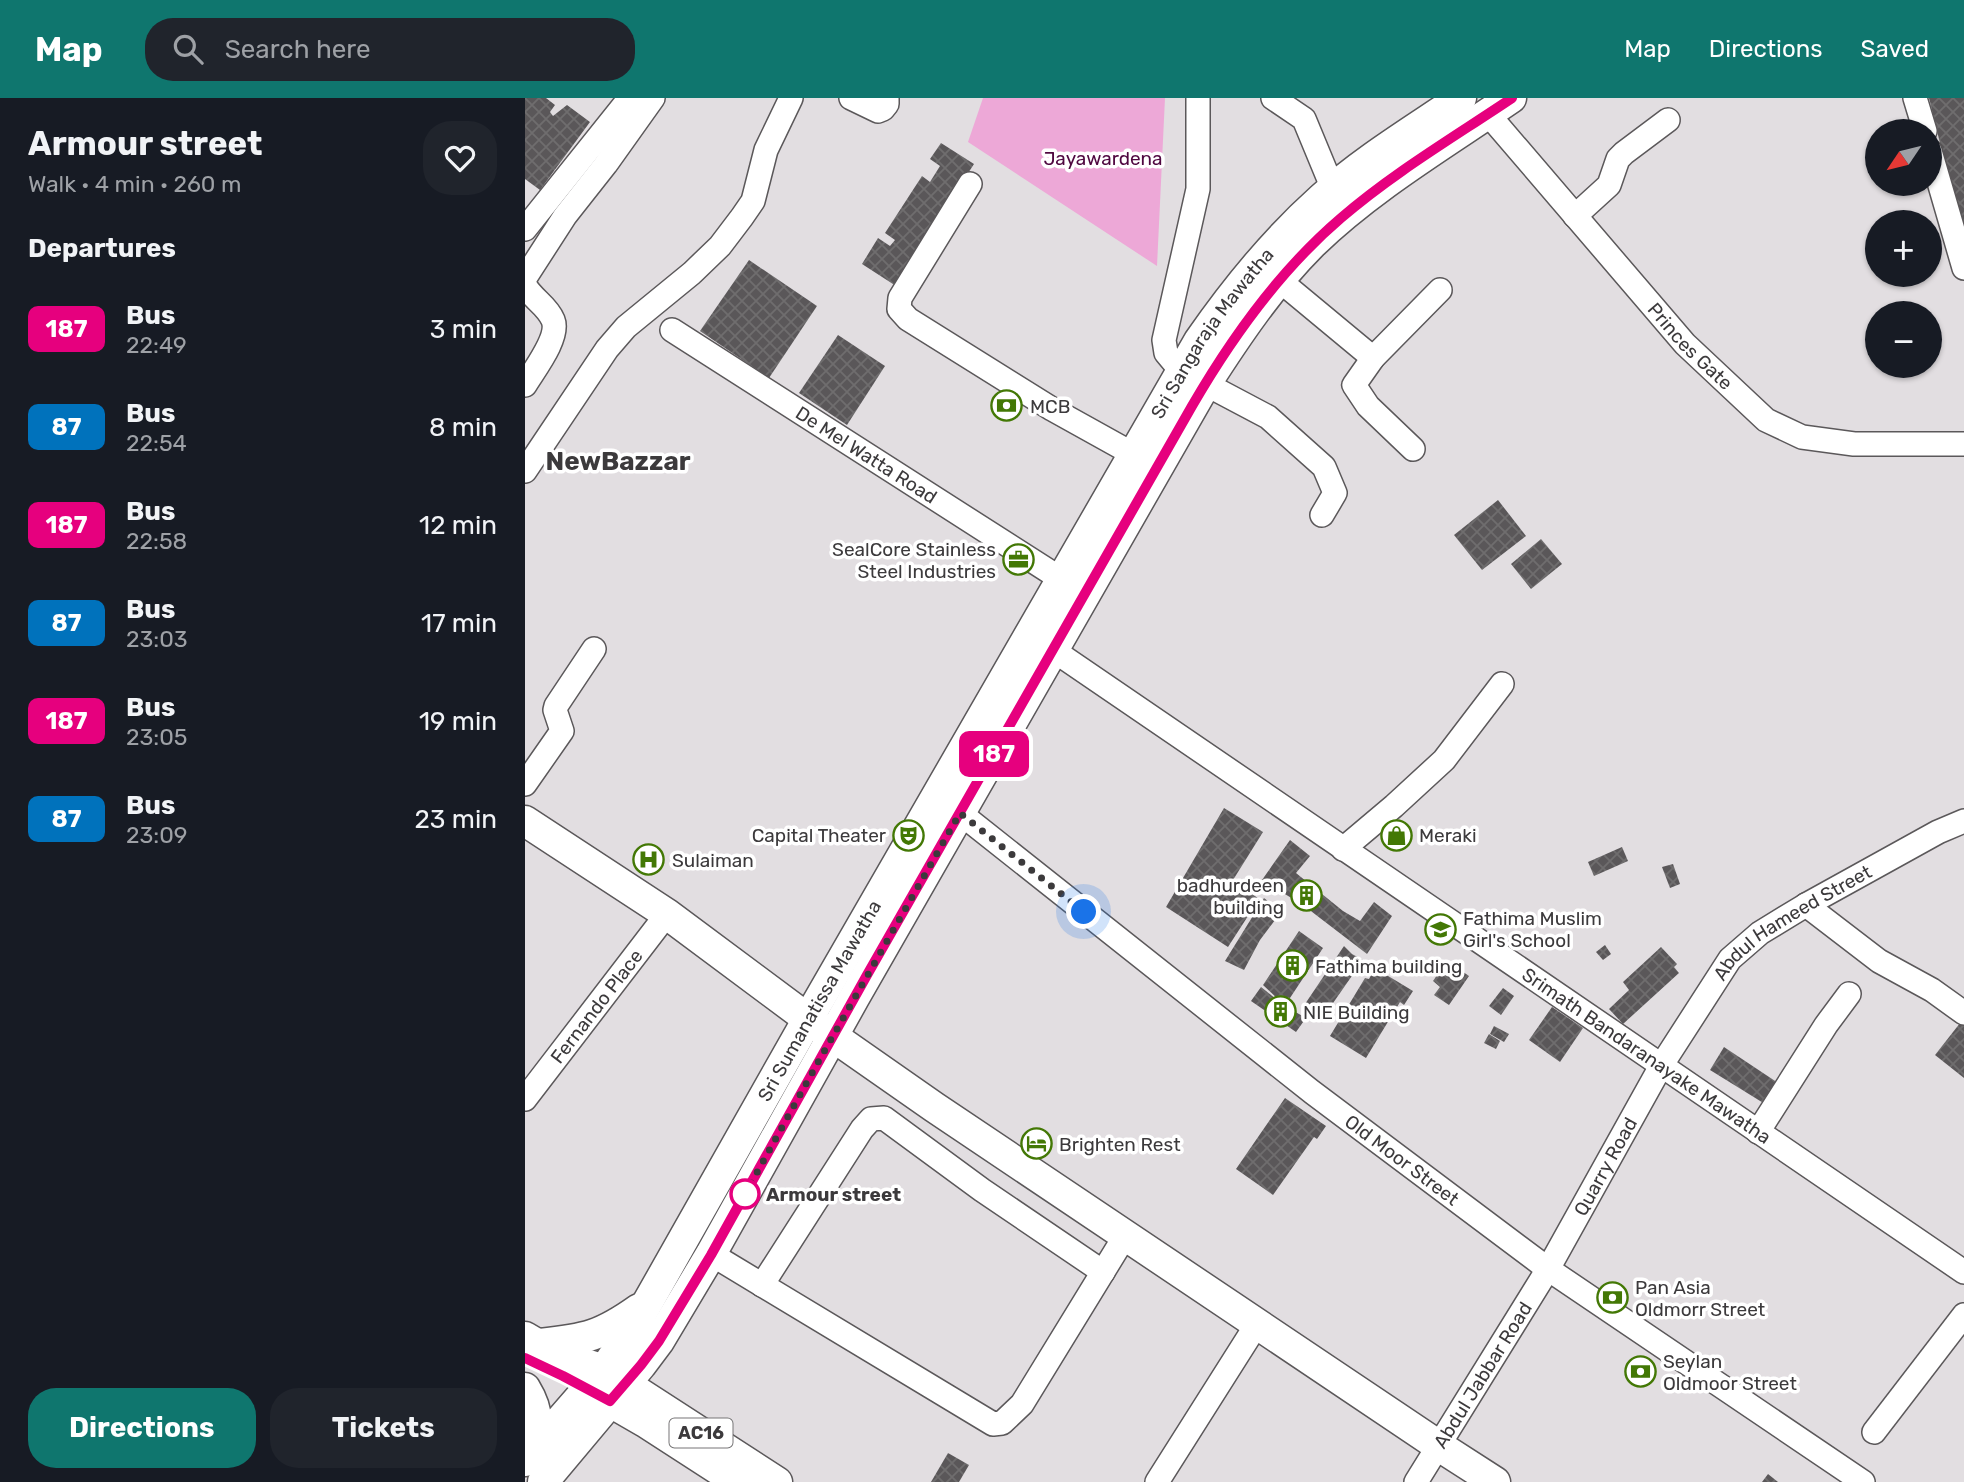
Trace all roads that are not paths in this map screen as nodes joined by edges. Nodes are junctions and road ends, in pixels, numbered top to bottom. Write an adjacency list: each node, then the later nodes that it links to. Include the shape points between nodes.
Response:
1 (653, 98): 19 (street)
2 (791, 98): 30 (street, via 766,150 753,201 742,217 720,246 641,313 607,349)
3 (851, 98): 4 (street, via 878,111)
4 (887, 98)
5 (1198, 98): 25 (street, via 1198,189 1164,341 1166,353)
6 (1273, 98): 14 (street, via 1304,119)
7 (1461, 98): 14 (main road, Sri Sangaraja Mawatha)
8 (1915, 98): 11 (street)
9 (629, 99): 17 (street)
10 (1500, 106): 16 (street, Princes Gate); 20 (main road, Sri Sangaraja Mawatha, via 1342,217)
11 (1921, 119)
12 (1668, 120): 16 (street, via 1618,159 1609,185)
13 (970, 184): 29 (street, via 899,299 899,309 1052,409)
14 (1333, 189): 25 (main road, Sri Sangaraja Mawatha, via 1258,263 1228,300)
15 (1943, 196): 18 (street)
16 (1575, 216): 27 (street, Princes Gate, via 1685,344 1766,420 1802,437 1854,444)
17 (525, 229)
18 (1964, 268)
19 (525, 278)
20 (1279, 280): 24 (street); 25 (main road, Sri Sangaraja Mawatha)
21 (525, 285): 26 (street, via 553,321 553,334)
22 (1440, 290): 24 (street)
23 (672, 330): 32 (street, De Mel Watta Road)
24 (1373, 358): 28 (street, via 1354,385 1368,406)
25 (1193, 378): 29 (main road, Sri Sangaraja Mawatha); 31 (street, via 1268,417 1324,467 1335,493); 35 (main road, Sri Sangaraja Mawatha)
26 (525, 385)
27 (1964, 444)
28 (1413, 449)
29 (1133, 454): 32 (main road, Sri Sangaraja Mawatha)
30 (525, 471)
31 (1322, 515)
32 (1061, 579): 33 (main road, Sri Sangaraja Mawatha)
33 (1032, 629): 46 (main road, Sri Sumanatissa Mawatha)
34 (594, 649): 37 (street, via 556,706 562,731)
35 (1053, 650): 38 (main road, Sri Sangaraja Mawatha); 41 (street, Srimath Bandaranayake Mawatha)
36 (1502, 684): 41 (street, via 1444,760)
37 (525, 783)
38 (960, 813): 47 (main road, Sri Sangaraja Mawatha); 53 (street, Old Moor Street, via 1312,1092)
39 (525, 821): 43 (main road)
40 (1964, 821): 42 (street, Abdul Hameed Street)
41 (1343, 849): 48 (street, Srimath Bandaranayake Mawatha)
42 (1806, 905): 45 (street, via 1879,961); 48 (street, Abdul Hameed Street, via 1760,933 1730,959)
43 (667, 914): 46 (main road); 49 (street, Fernando Place)
44 (1849, 994): 50 (street)
45 (1964, 1013)
46 (808, 1019): 47 (main road); 57 (main road, Sri Sumanatissa Mawatha)
47 (832, 1036): 51 (main road); 52 (main road, Sri Sangaraja Mawatha)
48 (1661, 1066): 50 (street, Srimath Bandaranayake Mawatha); 53 (street, Quarry Road)
49 (525, 1099)
50 (1758, 1132): 55 (street, Srimath Bandaranayake Mawatha)
51 (1125, 1236): 54 (street); 59 (main road)
52 (711, 1255): 56 (street); 61 (main road, Sri Sangaraja Mawatha, via 659,1341)
53 (1548, 1269): 64 (street, Abdul Jabbar Road); 72 (street, Old Moor Street)
54 (1103, 1272): 56 (street, via 1022,1404 1002,1423 993,1424); 56 (street, via 884,1118 871,1119 863,1129)
55 (1964, 1272)
56 (762, 1285)
57 (648, 1303): 60 (main road, via 588,1338); 61 (main road, Sri Sumanatissa Mawatha, via 619,1349)
58 (1964, 1315): 63 (street)
59 (1257, 1324): 64 (main road); 69 (street)
60 (529, 1346): 61 (main road)
61 (607, 1386): 65 (main road); 66 (main road); 67 (main road, AC16); 68 (main road, AC16)
62 (525, 1388): 65 (main road, via 535,1406 537,1424)
63 (1874, 1432)
64 (1439, 1446): 70 (street, Abdul Jabbar Road); 71 (main road)
65 (525, 1459)
66 (543, 1482)
67 (738, 1482)
68 (777, 1482)
69 (1157, 1482)
70 (1416, 1482)
71 (1495, 1482)
72 (1863, 1482)

